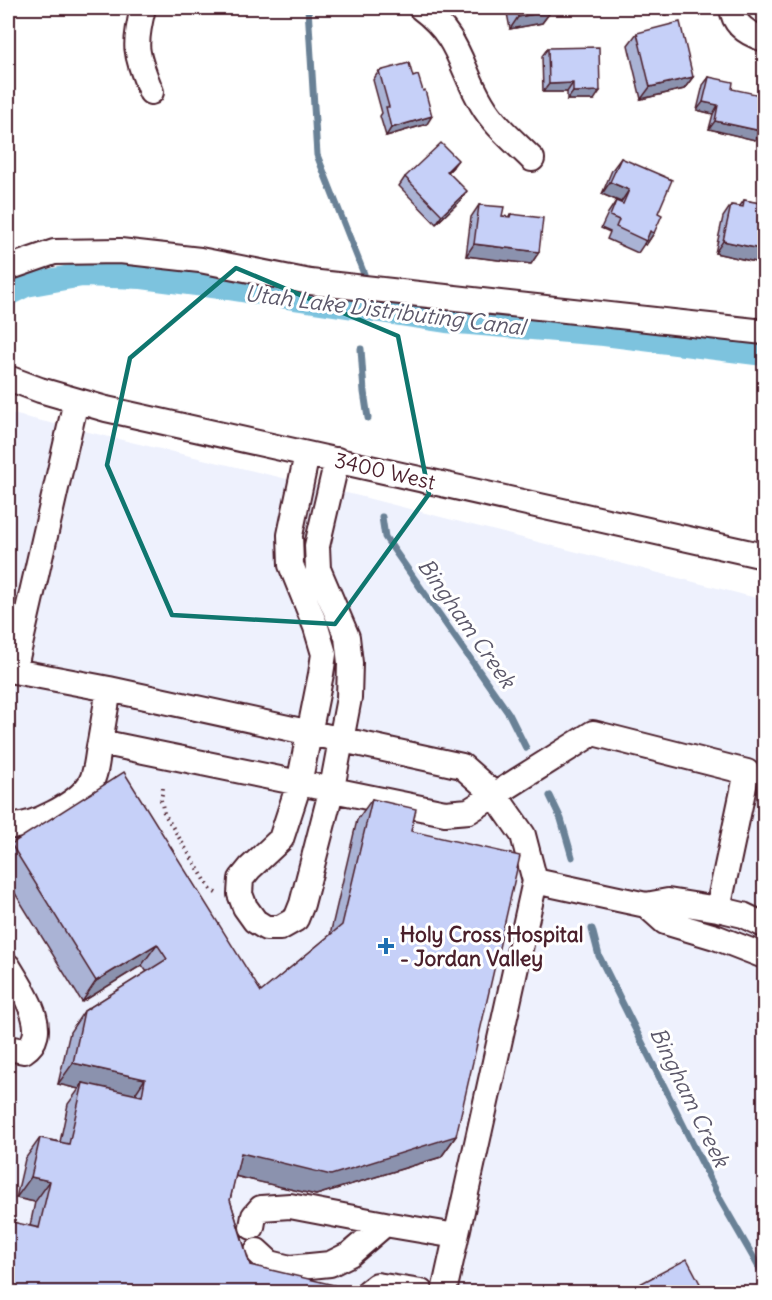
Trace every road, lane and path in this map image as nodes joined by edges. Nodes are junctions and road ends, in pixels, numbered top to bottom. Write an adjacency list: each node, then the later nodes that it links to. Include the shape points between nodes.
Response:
1 (143, 8): 5 (street, via 136,51)
2 (421, 8): 6 (street, via 454,42 488,113)
3 (732, 8): 4 (street, via 741,27)
4 (765, 39)
5 (151, 92)
6 (532, 159)
7 (8, 268): 8 (street, via 54,252 120,251 200,260 310,282)
8 (765, 332)
9 (8, 378): 10 (street, 3400 West)
10 (76, 401): 11 (street, 3400 West); 16 (street)
11 (307, 454): 12 (street, 3400 West); 14 (street, via 290,534 291,565 324,654)
12 (337, 460): 13 (street, 3400 West); 15 (street, via 317,546 318,568 347,637)
13 (765, 556)
14 (321, 674): 15 (street); 18 (street)
15 (350, 675): 19 (street)
16 (11, 679): 17 (street)
17 (110, 689): 18 (street); 20 (street)
18 (309, 734): 19 (street); 21 (street)
19 (341, 739): 23 (street); 24 (street, via 462,766)
20 (100, 742): 21 (street); 25 (street, via 91,782 78,797 41,819)
21 (299, 784): 23 (street); 23 (street, via 281,839 242,879 240,894 244,907 266,928 280,928 296,919)
22 (163, 788): 27 (path, via 164,813 212,890)
23 (332, 788): 24 (street, via 445,813 469,811)
24 (495, 795): 26 (street, via 523,835); 29 (street, via 593,733 747,772)
25 (8, 826)
26 (535, 881): 28 (street); 36 (street)
27 (223, 895)
28 (646, 905): 29 (street, via 668,901); 31 (street, via 664,922)
29 (718, 909): 30 (street)
30 (765, 925)
31 (765, 956)
32 (8, 966): 33 (street, via 36,1025 31,1046 24,1051)
33 (8, 1048)
34 (385, 1224): 35 (street, via 290,1206 261,1208); 36 (street); 37 (street, via 350,1254 330,1264 290,1268 270,1263)
35 (252, 1227)
36 (456, 1236): 40 (street)
37 (257, 1251)
38 (368, 1293): 39 (street, via 377,1285)
39 (421, 1293)
40 (444, 1293)

